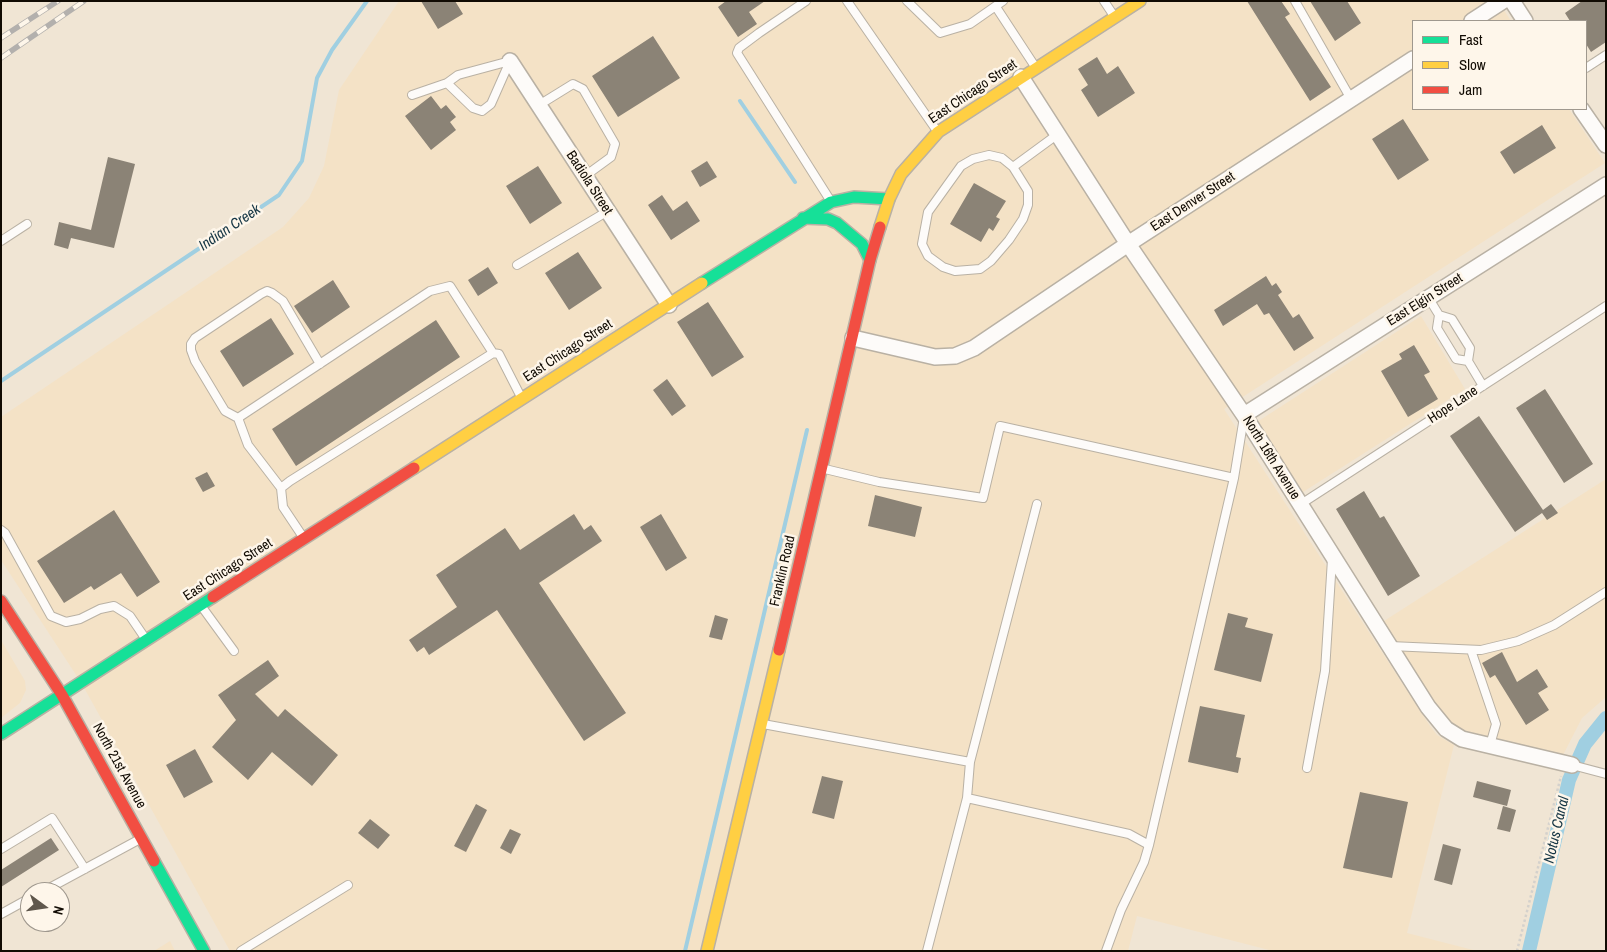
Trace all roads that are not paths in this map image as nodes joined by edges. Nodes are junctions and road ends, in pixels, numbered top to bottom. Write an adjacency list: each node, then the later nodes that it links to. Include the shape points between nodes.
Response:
1 (806, 1): 32 (lane, via 739,48 737,53)
2 (847, 1): 25 (lane)
3 (907, 1): 10 (lane, via 940,33 970,24)
4 (1003, 1): 10 (lane)
5 (1104, 1): 11 (lane)
6 (1140, 1): 11 (street, East Chicago Street)
7 (1295, 1): 22 (lane)
8 (1503, 1): 12 (street)
9 (1512, 1): 13 (street)
10 (996, 6): 18 (lane)
11 (1115, 17): 18 (street, East Chicago Street)
12 (1474, 20)
13 (1523, 20)
14 (1606, 55): 17 (lane)
15 (510, 60): 20 (lane, via 458,75); 20 (lane, via 491,104 482,111 473,108); 23 (street, Badiola Street)
16 (1412, 60): 22 (street, East Denver Street)
17 (1587, 67)
18 (1036, 68): 19 (street, East Chicago Street)
19 (1021, 77): 25 (street, East Chicago Street); 26 (street, North 16th Avenue)
20 (446, 83): 21 (lane)
21 (412, 95)
22 (1351, 99): 37 (street, East Denver Street)
23 (539, 105): 29 (street, Badiola Street); 29 (lane, via 573,84 583,89 615,144 612,157)
24 (1582, 110): 27 (street)
25 (938, 132): 31 (street, East Chicago Street, via 901,174)
26 (1058, 134): 28 (lane); 37 (street, North 16th Avenue)
27 (1606, 145)
28 (1013, 167): 28 (lane, via 1028,191 1028,205 1024,219 991,261 980,268 955,271 928,256 922,244 928,212 962,166 989,155 1002,158)
29 (585, 176): 33 (street, Badiola Street)
30 (1606, 185): 40 (street, East Elgin Street)
31 (889, 199): 32 (street, East Chicago Street, via 854,197); 38 (street, Franklin Road)
32 (831, 202): 34 (street, East Chicago Street)
33 (608, 211): 39 (lane); 41 (street, Badiola Street)
34 (803, 218): 38 (street, via 828,219 836,223 862,244); 41 (street, East Chicago Street)
35 (27, 224): 36 (lane)
36 (1, 240)
37 (1128, 244): 44 (street, East Denver Street, via 974,348 956,356 935,357); 50 (street, North 16th Avenue)
38 (870, 260): 44 (street, Franklin Road)
39 (517, 265)
40 (1428, 297): 43 (lane); 50 (street, East Elgin Street)
41 (669, 305): 49 (street, East Chicago Street)
42 (1606, 306): 48 (lane, Hope Lane)
43 (1439, 315): 46 (lane, via 1452,319 1470,348); 46 (lane, via 1437,328 1456,359)
44 (853, 338): 52 (street, Franklin Road)
45 (493, 353): 47 (lane, via 450,286 430,291); 49 (lane, via 499,354); 54 (lane)
46 (1468, 362): 48 (lane)
47 (320, 364): 51 (lane); 51 (lane, via 277,295 260,294 195,338 192,344 195,361 225,411)
48 (1483, 386): 56 (lane, Hope Lane)
49 (522, 399): 58 (street, East Chicago Street)
50 (1244, 415): 53 (lane); 56 (street, North 16th Avenue)
51 (238, 418): 54 (lane, via 248,445)
52 (823, 469): 53 (lane, via 879,482 982,498 1000,426); 68 (street, Franklin Road)
53 (1234, 478): 77 (lane)
54 (281, 488): 58 (lane, via 283,507)
55 (1037, 504): 71 (lane)
56 (1300, 504): 59 (street, North 16th Avenue)
57 (1, 530): 63 (lane, via 52,616 66,622 114,606 130,616)
58 (305, 539): 62 (street, East Chicago Street)
59 (1332, 554): 64 (street, North 16th Avenue); 73 (lane, via 1325,671)
60 (1606, 592): 65 (lane, via 1554,626 1518,640)
61 (1, 601): 67 (street, North 21st Avenue)
62 (201, 605): 63 (street, East Chicago Street); 66 (lane)
63 (147, 640): 67 (street, East Chicago Street)
64 (1390, 646): 65 (lane); 70 (street, North 16th Avenue, via 1428,707 1446,729 1462,739)
65 (1470, 650): 70 (lane, via 1496,724)
66 (234, 651)
67 (62, 695): 69 (street, East Chicago Street); 76 (street, North 21st Avenue)
68 (762, 724): 71 (lane); 86 (street, Franklin Road)
69 (1, 734)
70 (1490, 745): 72 (street, North 16th Avenue)
71 (970, 762): 75 (lane)
72 (1574, 765): 74 (lane)
73 (1307, 768)
74 (1606, 774)
75 (967, 798): 77 (lane, via 1129,834); 87 (lane)
76 (142, 838): 79 (lane); 84 (street, North 21st Avenue)
77 (1149, 845): 88 (lane)
78 (1, 849): 79 (lane, via 52,818)
79 (85, 869): 80 (lane)
80 (61, 882)
81 (348, 885): 85 (lane)
82 (20, 904): 83 (lane)
83 (1, 914)
84 (204, 951)
85 (241, 951)
86 (707, 951)
87 (927, 951)
88 (1106, 951)

